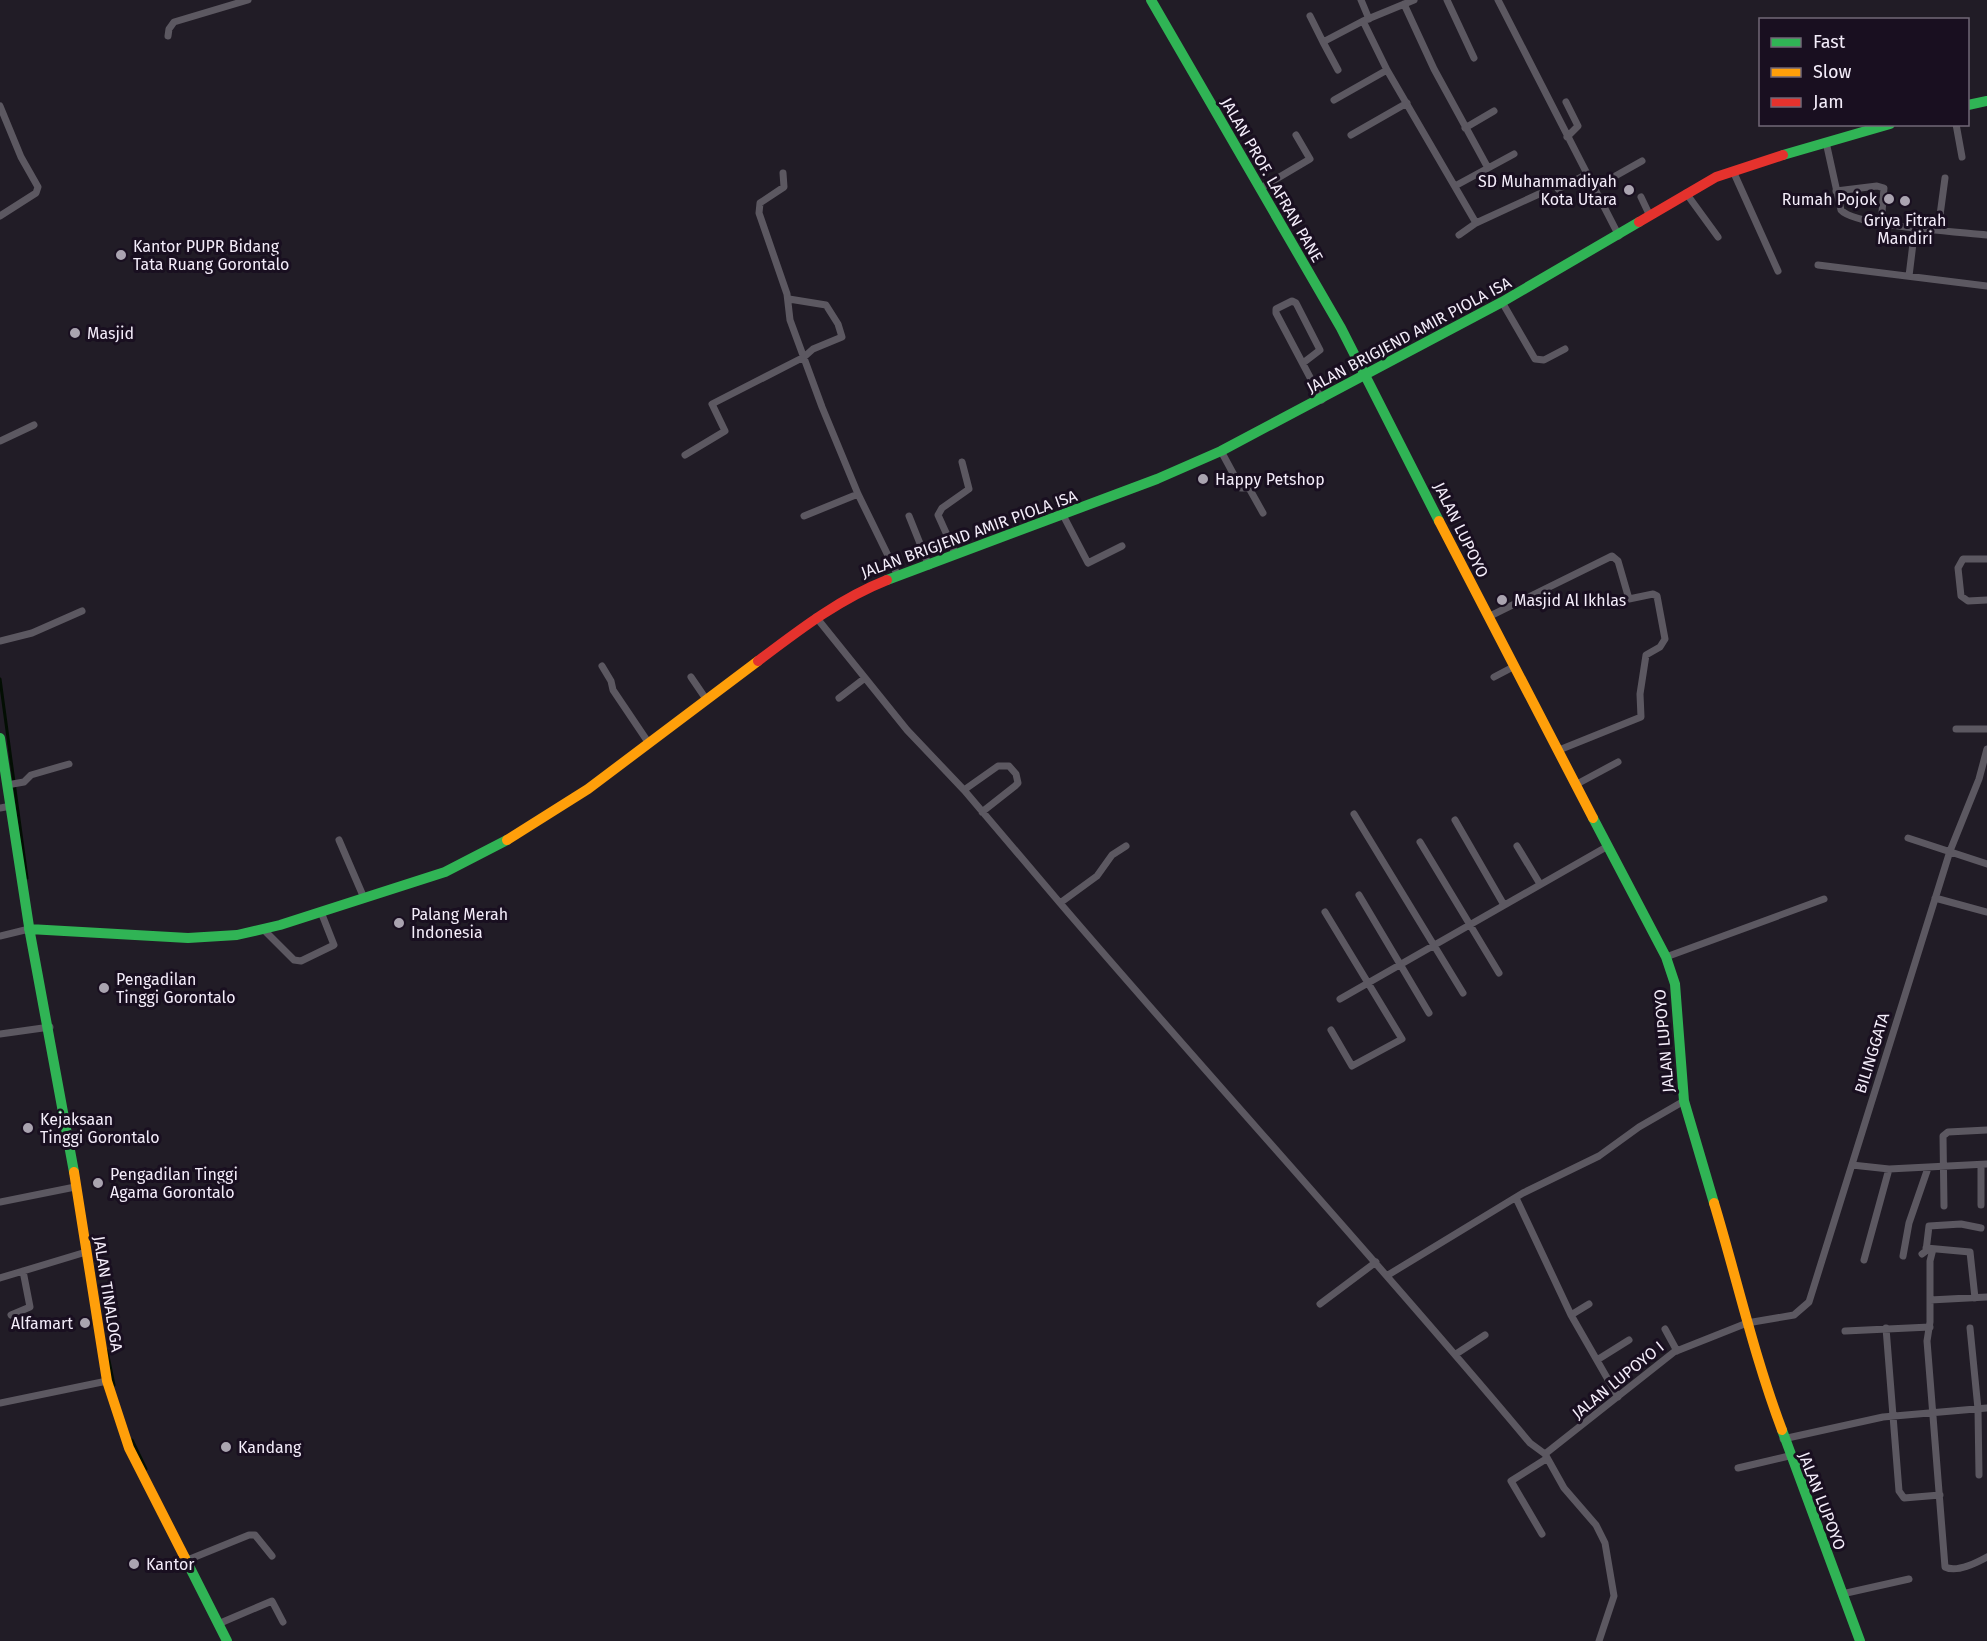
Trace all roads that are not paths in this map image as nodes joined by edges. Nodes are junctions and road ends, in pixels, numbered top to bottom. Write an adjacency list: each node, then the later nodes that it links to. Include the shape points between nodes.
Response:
1 (248, 0): 10 (street, via 174,22)
2 (1151, 0): 38 (street, JALAN PROF. LAFRAN PANE)
3 (1361, 0): 9 (street)
4 (1414, 0): 7 (street)
5 (1447, 0): 12 (street)
6 (1501, 1): 27 (street)
7 (1404, 4): 9 (street); 24 (street)
8 (1310, 16): 11 (street)
9 (1366, 20): 11 (street); 14 (street)
10 (168, 36)
11 (1323, 42): 13 (street)
12 (1474, 57)
13 (1338, 70)
14 (1387, 70): 15 (street); 18 (street)
15 (1334, 100)
16 (1987, 100): 19 (street)
17 (1566, 102): 27 (street, via 1578,126)
18 (1407, 103): 26 (street); 37 (street)
19 (1969, 105)
20 (0, 106): 45 (street, via 38,187 36,193)
21 (1494, 111): 24 (street)
22 (1883, 126): 28 (street, JALAN BRIGJEND AMIR PIOLA ISA)
23 (1956, 126): 30 (street)
24 (1465, 128): 32 (street)
25 (1296, 135): 38 (street, via 1310,159)
26 (1351, 135)
27 (1568, 136): 35 (street)
28 (1826, 142): 33 (street, JALAN BRIGJEND AMIR PIOLA ISA); 41 (street)
29 (1515, 154): 32 (street)
30 (1962, 157)
31 (1642, 162): 39 (street)
32 (1488, 168): 37 (street)
33 (1733, 171): 42 (street, JALAN BRIGJEND AMIR PIOLA ISA); 56 (street)
34 (783, 172): 59 (street, via 784,187 758,208)
35 (1587, 174): 39 (street); 40 (street)
36 (1945, 178): 50 (street)
37 (1455, 186): 47 (street)
38 (1261, 188): 64 (street, JALAN PROF. LAFRAN PANE)
39 (1594, 188): 52 (street)
40 (1558, 189)
41 (1836, 191): 48 (street, via 1844,213); 48 (street, via 1884,188)
42 (1686, 193): 46 (street, JALAN BRIGJEND AMIR PIOLA ISA); 54 (street)
43 (1539, 194): 47 (street)
44 (1641, 196): 46 (street)
45 (0, 216)
46 (1650, 216): 52 (street, JALAN BRIGJEND AMIR PIOLA ISA)
47 (1476, 223): 51 (street)
48 (1881, 224): 49 (street)
49 (1915, 227): 50 (street); 57 (street)
50 (1938, 230): 53 (street)
51 (1458, 235)
52 (1619, 236): 60 (street, JALAN BRIGJEND AMIR PIOLA ISA)
53 (1987, 236)
54 (1719, 237)
55 (1818, 265): 57 (street)
56 (1778, 271)
57 (1909, 276): 58 (street)
58 (1987, 286)
59 (789, 299): 62 (street, via 790,320); 62 (street, via 826,305 842,335)
60 (1502, 302): 61 (street, via 1535,359 1544,360); 64 (street, JALAN BRIGJEND AMIR PIOLA ISA)
61 (1565, 348)
62 (804, 357): 69 (street, via 712,404 725,431); 71 (street)
63 (1303, 363): 63 (street, via 1320,350 1292,301 1276,311); 65 (street)
64 (1366, 376): 65 (street, JALAN BRIGJEND AMIR PIOLA ISA); 84 (street, JALAN LUPOYO)
65 (1322, 400): 68 (street, JALAN BRIGJEND AMIR PIOLA ISA)
66 (34, 425): 67 (street)
67 (0, 441)
68 (1221, 451): 72 (street, via 1241,488 1249,488); 73 (street, JALAN BRIGJEND AMIR PIOLA ISA)
69 (686, 455)
70 (962, 462): 77 (street, via 969,489 938,515)
71 (858, 494): 74 (street); 80 (street)
72 (1263, 513)
73 (1064, 515): 76 (street, via 1088,563); 77 (street, JALAN BRIGJEND AMIR PIOLA ISA)
74 (804, 516)
75 (909, 516): 79 (street)
76 (1122, 546)
77 (956, 555): 79 (street, JALAN BRIGJEND AMIR PIOLA ISA)
78 (1987, 559): 81 (street, via 1963,559 1958,568 1961,596 1968,601)
79 (929, 566): 80 (street, JALAN BRIGJEND AMIR PIOLA ISA)
80 (898, 576): 83 (street, JALAN BRIGJEND AMIR PIOLA ISA, via 868,586)
81 (1987, 600)
82 (82, 611): 85 (street, via 32,633)
83 (816, 616): 90 (street); 92 (street, JALAN BRIGJEND AMIR PIOLA ISA)
84 (1488, 617): 87 (street, JALAN LUPOYO); 98 (street, via 1609,556 1618,561 1629,599 1657,596 1665,639 1646,655 1641,717)
85 (0, 641)
86 (602, 666): 96 (street, via 613,690)
87 (1515, 666): 89 (street); 98 (street, JALAN LUPOYO)
88 (691, 677): 92 (street)
89 (1494, 677)
90 (865, 678): 91 (street); 103 (street)
91 (839, 698)
92 (706, 699): 96 (street, JALAN BRIGJEND AMIR PIOLA ISA)
93 (1956, 729): 94 (street)
94 (1987, 729)
95 (0, 738): 101 (street, JALAN TINALOGA)
96 (648, 742): 118 (street, JALAN BRIGJEND AMIR PIOLA ISA, via 588,789 503,842 445,872)
97 (1987, 749): 114 (street, BILINGGATA)
98 (1559, 750): 102 (street, JALAN LUPOYO)
99 (1618, 762): 102 (street)
100 (69, 764): 101 (street)
101 (13, 784): 104 (street, JALAN TINALOGA)
102 (1577, 784): 113 (street, JALAN LUPOYO)
103 (964, 790): 105 (street); 105 (street, via 998,766 1009,766 1016,774 1018,783)
104 (5, 807): 127 (street, JALAN TINALOGA)
105 (982, 812): 121 (street)
106 (1354, 814): 130 (street)
107 (1455, 820): 122 (street)
108 (1908, 838): 114 (street)
109 (339, 840): 118 (street)
110 (1420, 842): 126 (street)
111 (1126, 846): 121 (street, via 1112,855 1097,876)
112 (1517, 846): 116 (street)
113 (1608, 846): 116 (street); 131 (street, JALAN LUPOYO)
114 (1956, 853): 115 (street); 120 (street, BILINGGATA)
115 (1987, 864)
116 (1540, 884): 122 (street)
117 (1359, 895): 132 (street)
118 (364, 898): 123 (street, JALAN BRIGJEND AMIR PIOLA ISA)
119 (1824, 899): 131 (street)
120 (1939, 900): 125 (street); 144 (street, BILINGGATA)
121 (1060, 903): 158 (street)
122 (1504, 906): 126 (street)
123 (321, 912): 128 (street, JALAN BRIGJEND AMIR PIOLA ISA); 128 (street, via 334,945 301,961 294,960)
124 (1325, 912): 134 (street)
125 (1987, 912)
126 (1470, 925): 130 (street); 133 (street)
127 (30, 929): 128 (street, JALAN BRIGJEND AMIR PIOLA ISA, via 188,938); 129 (street); 138 (street, JALAN TINALOGA)
128 (263, 929)
129 (0, 936)
130 (1434, 945): 132 (street); 135 (street)
131 (1666, 957): 141 (street, JALAN LUPOYO, via 1675,984)
132 (1400, 964): 134 (street); 137 (street)
133 (1499, 973)
134 (1368, 983): 136 (street); 139 (street, via 1402,1039 1352,1066)
135 (1463, 993)
136 (1340, 999)
137 (1429, 1013)
138 (50, 1028): 140 (street); 148 (street, JALAN TINALOGA)
139 (1331, 1030)
140 (0, 1034)
141 (1684, 1101): 149 (street, via 1599,1156); 169 (street, JALAN LUPOYO)
142 (1987, 1130): 145 (street, via 1945,1134)
143 (1984, 1164): 145 (street); 151 (street)
144 (1855, 1166): 147 (street); 169 (street, BILINGGATA, via 1809,1302 1794,1315)
145 (1943, 1167): 146 (street); 152 (street)
146 (1928, 1168): 147 (street); 156 (street, via 1909,1223)
147 (1889, 1169): 157 (street)
148 (75, 1187): 150 (street); 155 (street, JALAN TINALOGA)
149 (1516, 1198): 160 (street); 168 (street)
150 (0, 1202)
151 (1980, 1205)
152 (1944, 1206)
153 (1981, 1228): 154 (street, via 1960,1224 1929,1226)
154 (1927, 1250): 163 (street, via 1970,1252); 164 (street)
155 (86, 1252): 159 (street); 180 (street, JALAN TINALOGA)
156 (1903, 1256)
157 (1864, 1260)
158 (1376, 1262): 160 (street); 165 (street)
159 (22, 1271): 161 (street); 167 (street, via 30,1307)
160 (1388, 1275): 178 (street)
161 (0, 1278)
162 (1987, 1297): 163 (street)
163 (1975, 1298): 164 (street)
164 (1930, 1300): 170 (street)
165 (1320, 1304)
166 (1589, 1304): 168 (street)
167 (11, 1315)
168 (1571, 1315): 179 (street)
169 (1747, 1323): 177 (street, JALAN LUPOYO I); 187 (street, JALAN LUPOYO)
170 (1930, 1327): 171 (street); 185 (street, via 1927,1351)
171 (1886, 1328): 174 (street); 186 (street)
172 (1970, 1328): 184 (street)
173 (1665, 1329): 177 (street)
174 (1845, 1331)
175 (1485, 1335): 178 (street)
176 (1629, 1340): 179 (street)
177 (1677, 1351): 181 (street, JALAN LUPOYO I)
178 (1456, 1354): 188 (street, via 1530,1443)
179 (1597, 1360): 181 (street)
180 (107, 1381): 182 (street); 196 (street, JALAN TINALOGA, via 129,1448)
181 (1617, 1397): 188 (street, JALAN LUPOYO I)
182 (0, 1403)
183 (1987, 1408): 184 (street)
184 (1978, 1409): 185 (street); 191 (street)
185 (1932, 1413): 186 (street); 192 (street)
186 (1893, 1416): 187 (street); 192 (street, via 1900,1494 1904,1498)
187 (1783, 1439): 189 (street, JALAN LUPOYO)
188 (1546, 1456): 193 (street, JALAN LUPOYO I, via 1511,1481); 202 (street, via 1564,1488 1596,1525 1605,1543 1614,1596)
189 (1789, 1456): 190 (street); 198 (street, JALAN LUPOYO)
190 (1737, 1468)
191 (1979, 1475)
192 (1940, 1495): 195 (street, via 1947,1569)
193 (1542, 1534)
194 (272, 1556): 196 (street, via 258,1538 249,1535)
195 (1987, 1557)
196 (186, 1560): 200 (street, JALAN TINALOGA)
197 (1909, 1579): 198 (street)
198 (1842, 1594): 203 (street, JALAN LUPOYO)
199 (283, 1622): 200 (street, via 272,1601)
200 (218, 1624): 201 (street, JALAN TINALOGA)
201 (227, 1641)
202 (1599, 1641)
203 (1860, 1641)

